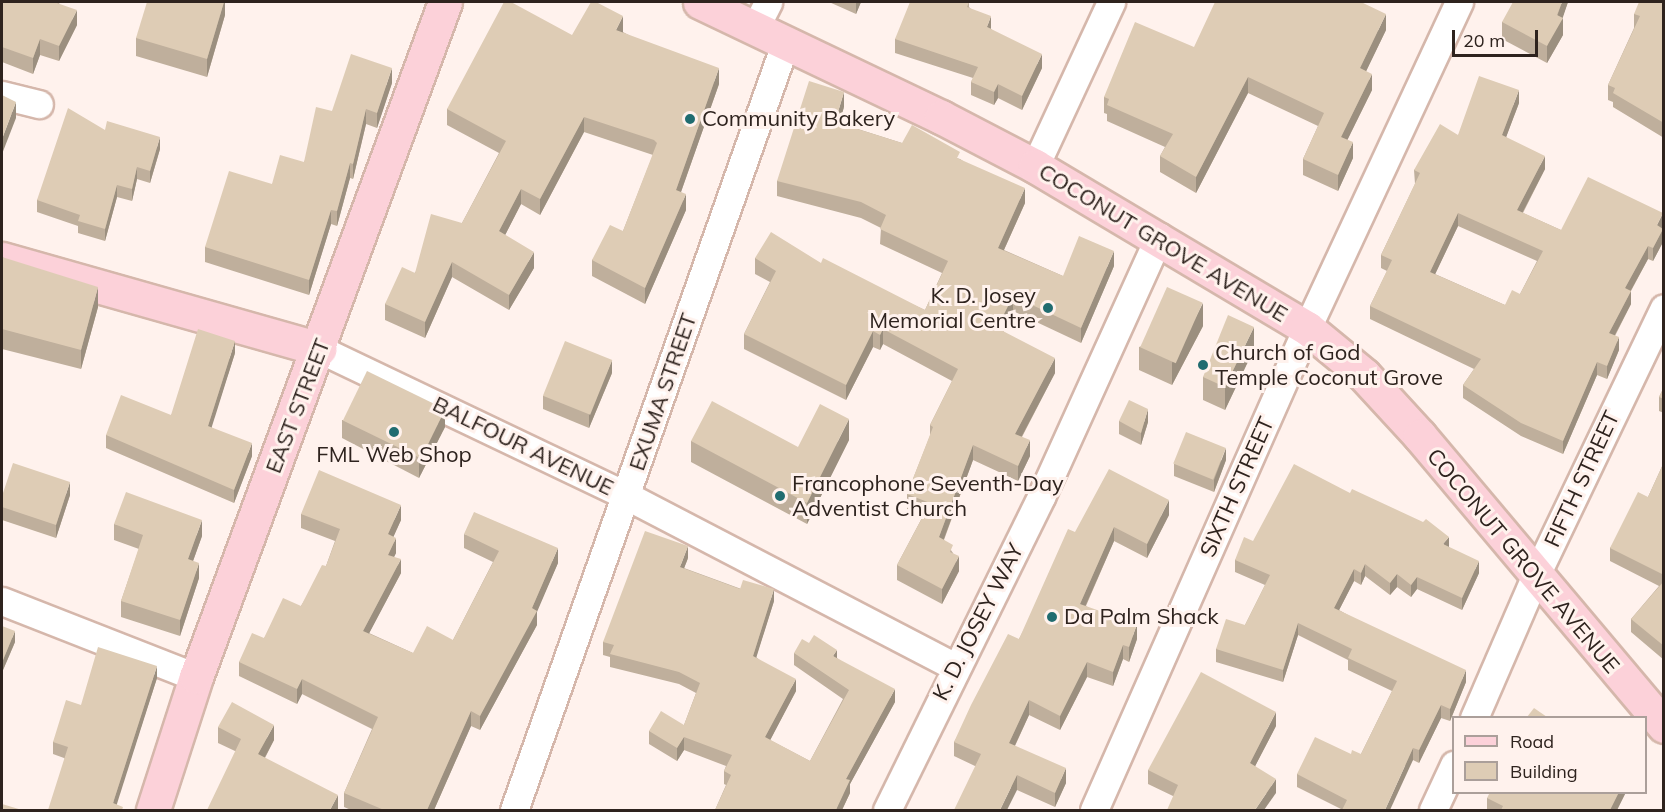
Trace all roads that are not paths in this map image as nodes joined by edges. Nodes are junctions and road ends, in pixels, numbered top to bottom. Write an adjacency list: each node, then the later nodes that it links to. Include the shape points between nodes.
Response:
1 (445, 2): 14 (street, EAST STREET)
2 (700, 2): 5 (street, COCONUT GROVE AVENUE)
3 (1112, 2): 9 (street)
4 (1459, 2): 13 (street, SIXTH STREET)
5 (762, 15): 6 (street, COCONUT GROVE AVENUE)
6 (786, 41): 9 (street, COCONUT GROVE AVENUE); 15 (street, EXUMA STREET)
7 (2, 95): 8 (street)
8 (39, 104)
9 (1035, 166): 10 (street, COCONUT GROVE AVENUE)
10 (1159, 237): 13 (street, COCONUT GROVE AVENUE); 18 (street, K. D. JOSEY WAY, via 1041,497)
11 (2, 259): 14 (street, BALFOUR AVENUE)
12 (1664, 308): 16 (street, FIFTH STREET)
13 (1307, 328): 16 (street, COCONUT GROVE AVENUE, via 1364,375); 26 (street, SIXTH STREET)
14 (319, 349): 15 (street, BALFOUR AVENUE); 19 (street, EAST STREET)
15 (627, 496): 18 (street, BALFOUR AVENUE); 24 (street, EXUMA STREET)
16 (1535, 578): 20 (street, FIFTH STREET); 21 (street, COCONUT GROVE AVENUE)
17 (2, 601): 19 (street)
18 (954, 666): 25 (street, K. D. JOSEY WAY)
19 (196, 677): 23 (street, EAST STREET)
20 (1474, 716)
21 (1664, 726)
22 (1452, 769): 27 (street)
23 (153, 810)
24 (514, 810)
25 (887, 810)
26 (1094, 810)
27 (1433, 810)

